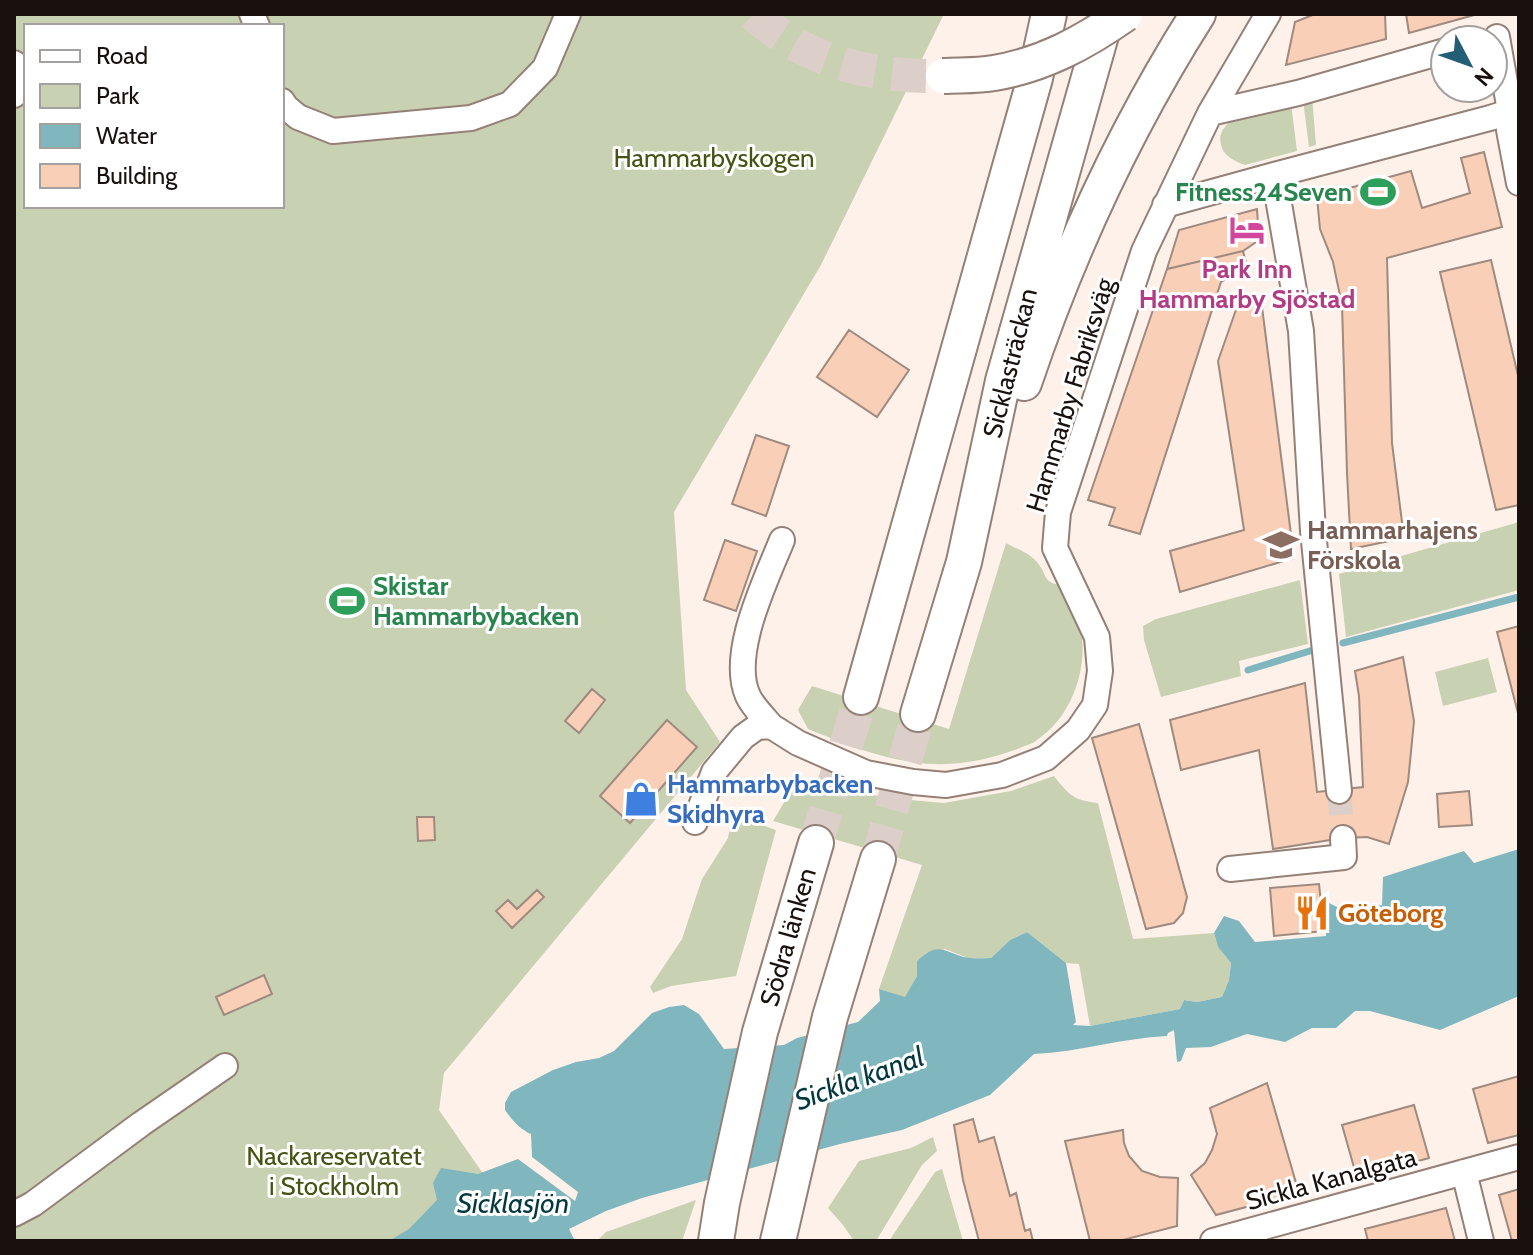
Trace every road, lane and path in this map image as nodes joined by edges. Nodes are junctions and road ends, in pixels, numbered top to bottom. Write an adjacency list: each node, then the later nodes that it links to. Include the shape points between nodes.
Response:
1 (568, 14): 13 (street, via 545,68 510,104 471,118 333,131 298,117)
2 (1031, 14): 19 (highway, via 988,186)
3 (1049, 14): 19 (highway, Sicklasträckan)
4 (1107, 14): 21 (highway, Sicklasträckan, via 1003,381)
5 (1125, 14): 10 (highway, bridge, via 1040,62 993,73)
6 (1198, 14): 21 (highway, via 1123,146 1071,260)
7 (1268, 14): 15 (street, Hammarby Fabriksväg)
8 (1429, 56): 15 (street)
9 (14, 63): 12 (street, via 19,67)
10 (943, 76)
11 (1509, 80): 14 (street)
12 (14, 95)
13 (284, 104)
14 (1515, 110): 16 (street); 17 (street, via 1509,130)
15 (1210, 113): 18 (street, Hammarby Fabriksväg)
16 (1274, 175): 18 (street); 25 (street, via 1301,331 1313,531)
17 (1519, 183)
18 (1165, 205): 24 (street, Hammarby Fabriksväg, via 1144,251 1058,512 1055,548 1097,637 1095,705 1078,730 1046,758 1002,775 946,785 866,773)
19 (985, 257): 22 (highway, Sicklasträckan)
20 (782, 540): 24 (street, via 745,645 748,696)
21 (964, 562): 23 (highway, Sicklasträckan)
22 (861, 697)
23 (918, 714)
24 (771, 726): 26 (street, via 757,727 743,737 714,772)
25 (1339, 791)
26 (695, 822)
27 (1343, 838): 30 (street, via 1344,857)
28 (816, 843): 35 (highway, Södra länken, via 760,1032)
29 (878, 859): 36 (highway, via 830,1017)
30 (1230, 869)
31 (225, 1066): 34 (street)
32 (1519, 1157): 33 (street, Sickla Kanalgata)
33 (1464, 1172): 37 (street, Sickla Kanalgata); 38 (street)
34 (14, 1214)
35 (716, 1241)
36 (780, 1241)
37 (1213, 1241)
38 (1481, 1241)

